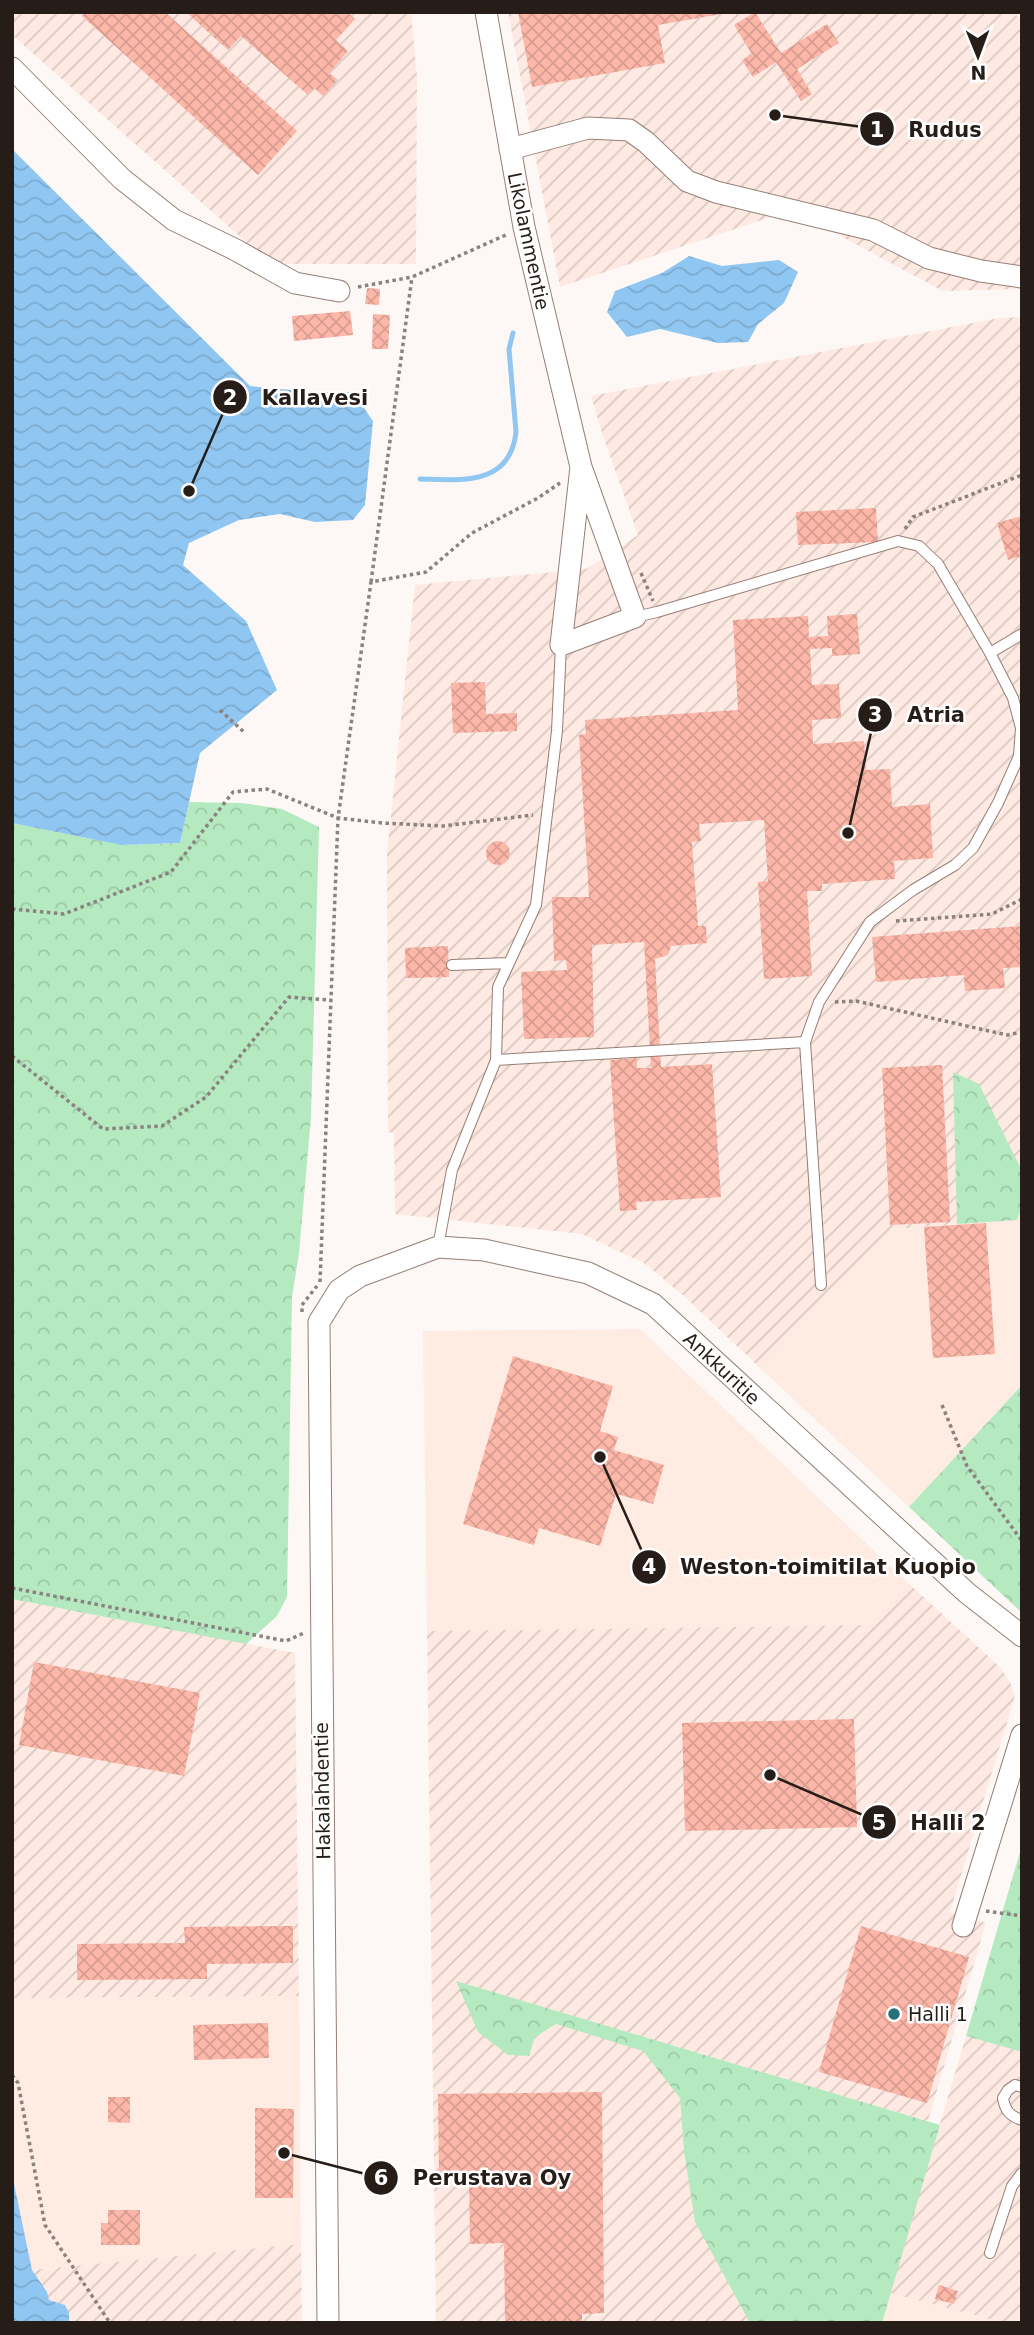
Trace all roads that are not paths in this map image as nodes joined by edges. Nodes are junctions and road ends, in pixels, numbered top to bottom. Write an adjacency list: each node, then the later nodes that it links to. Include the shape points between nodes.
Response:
1 (486, 12): 3 (street, Likolammentie)
2 (12, 68): 5 (street, via 122,179 174,220 295,284)
3 (510, 149): 4 (street, via 588,128 629,130 687,181 716,192 873,230 929,258); 6 (street, Likolammentie)
4 (1022, 278)
5 (339, 291)
6 (581, 467): 7 (street, Likolammentie); 9 (street, Likolammentie)
7 (635, 617): 9 (street); 10 (lane, via 898,541 919,546 938,564)
8 (1022, 634): 10 (lane)
9 (561, 645): 11 (lane, via 536,905)
10 (990, 653): 13 (lane, via 1013,698 1021,728 1019,756 998,803 973,848 955,865 870,922 819,1002)
11 (509, 963): 12 (lane); 14 (lane, via 498,988)
12 (452, 965)
13 (805, 1042): 14 (lane); 16 (lane)
14 (496, 1060): 15 (lane, via 453,1170)
15 (438, 1247): 17 (street, Ankkuritie, via 360,1276 339,1290); 18 (street, Ankkuritie, via 484,1250 589,1273 653,1304 967,1593)
16 (821, 1285)
17 (319, 1322): 25 (street, Hakalahdentie)
18 (1022, 1636)
19 (1022, 1735): 20 (street)
20 (965, 1917)
21 (1022, 2087): 22 (lane, via 1015,2085 1003,2098 1007,2112)
22 (1022, 2120)
23 (1022, 2173): 24 (lane, via 1012,2186)
24 (990, 2253)
25 (328, 2323)

